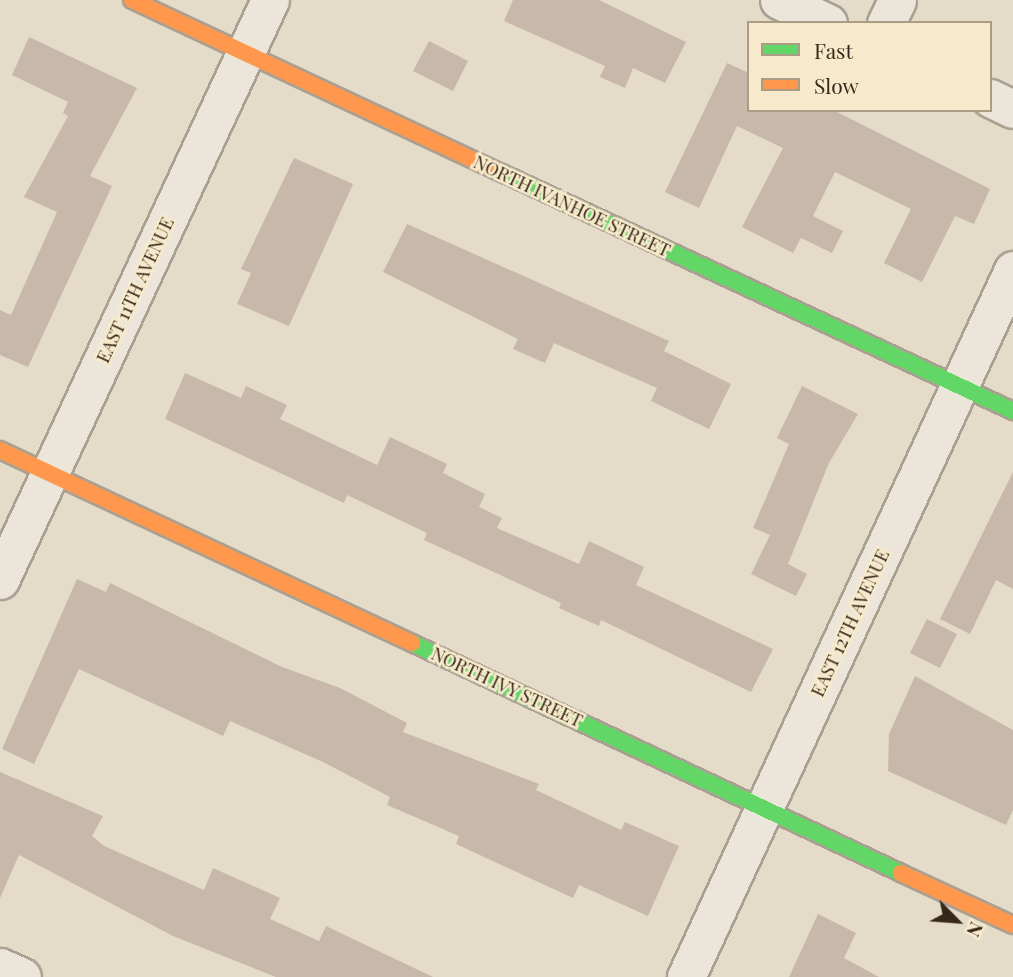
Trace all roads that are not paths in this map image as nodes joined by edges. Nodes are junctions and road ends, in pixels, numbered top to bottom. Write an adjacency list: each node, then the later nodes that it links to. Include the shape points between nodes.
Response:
1 (132, 0): 7 (street, NORTH IVANHOE STREET)
2 (270, 0): 7 (street, EAST 11TH AVENUE)
3 (779, 0): 5 (street)
4 (897, 0): 6 (street)
5 (824, 21)
6 (887, 21)
7 (245, 53): 11 (street, NORTH IVANHOE STREET); 14 (street, EAST 11TH AVENUE)
8 (992, 99): 9 (street)
9 (1013, 109)
10 (1013, 270): 11 (street, EAST 12TH AVENUE)
11 (960, 387): 12 (street, NORTH IVANHOE STREET); 16 (street, EAST 12TH AVENUE)
12 (1013, 411)
13 (0, 450): 14 (street, NORTH IVY STREET)
14 (50, 473): 15 (street, EAST 11TH AVENUE); 16 (street, NORTH IVY STREET)
15 (0, 580)
16 (764, 808): 17 (street, NORTH IVY STREET); 20 (street, EAST 12TH AVENUE)
17 (1013, 925)
18 (0, 967): 19 (street)
19 (22, 977)
20 (686, 977)

